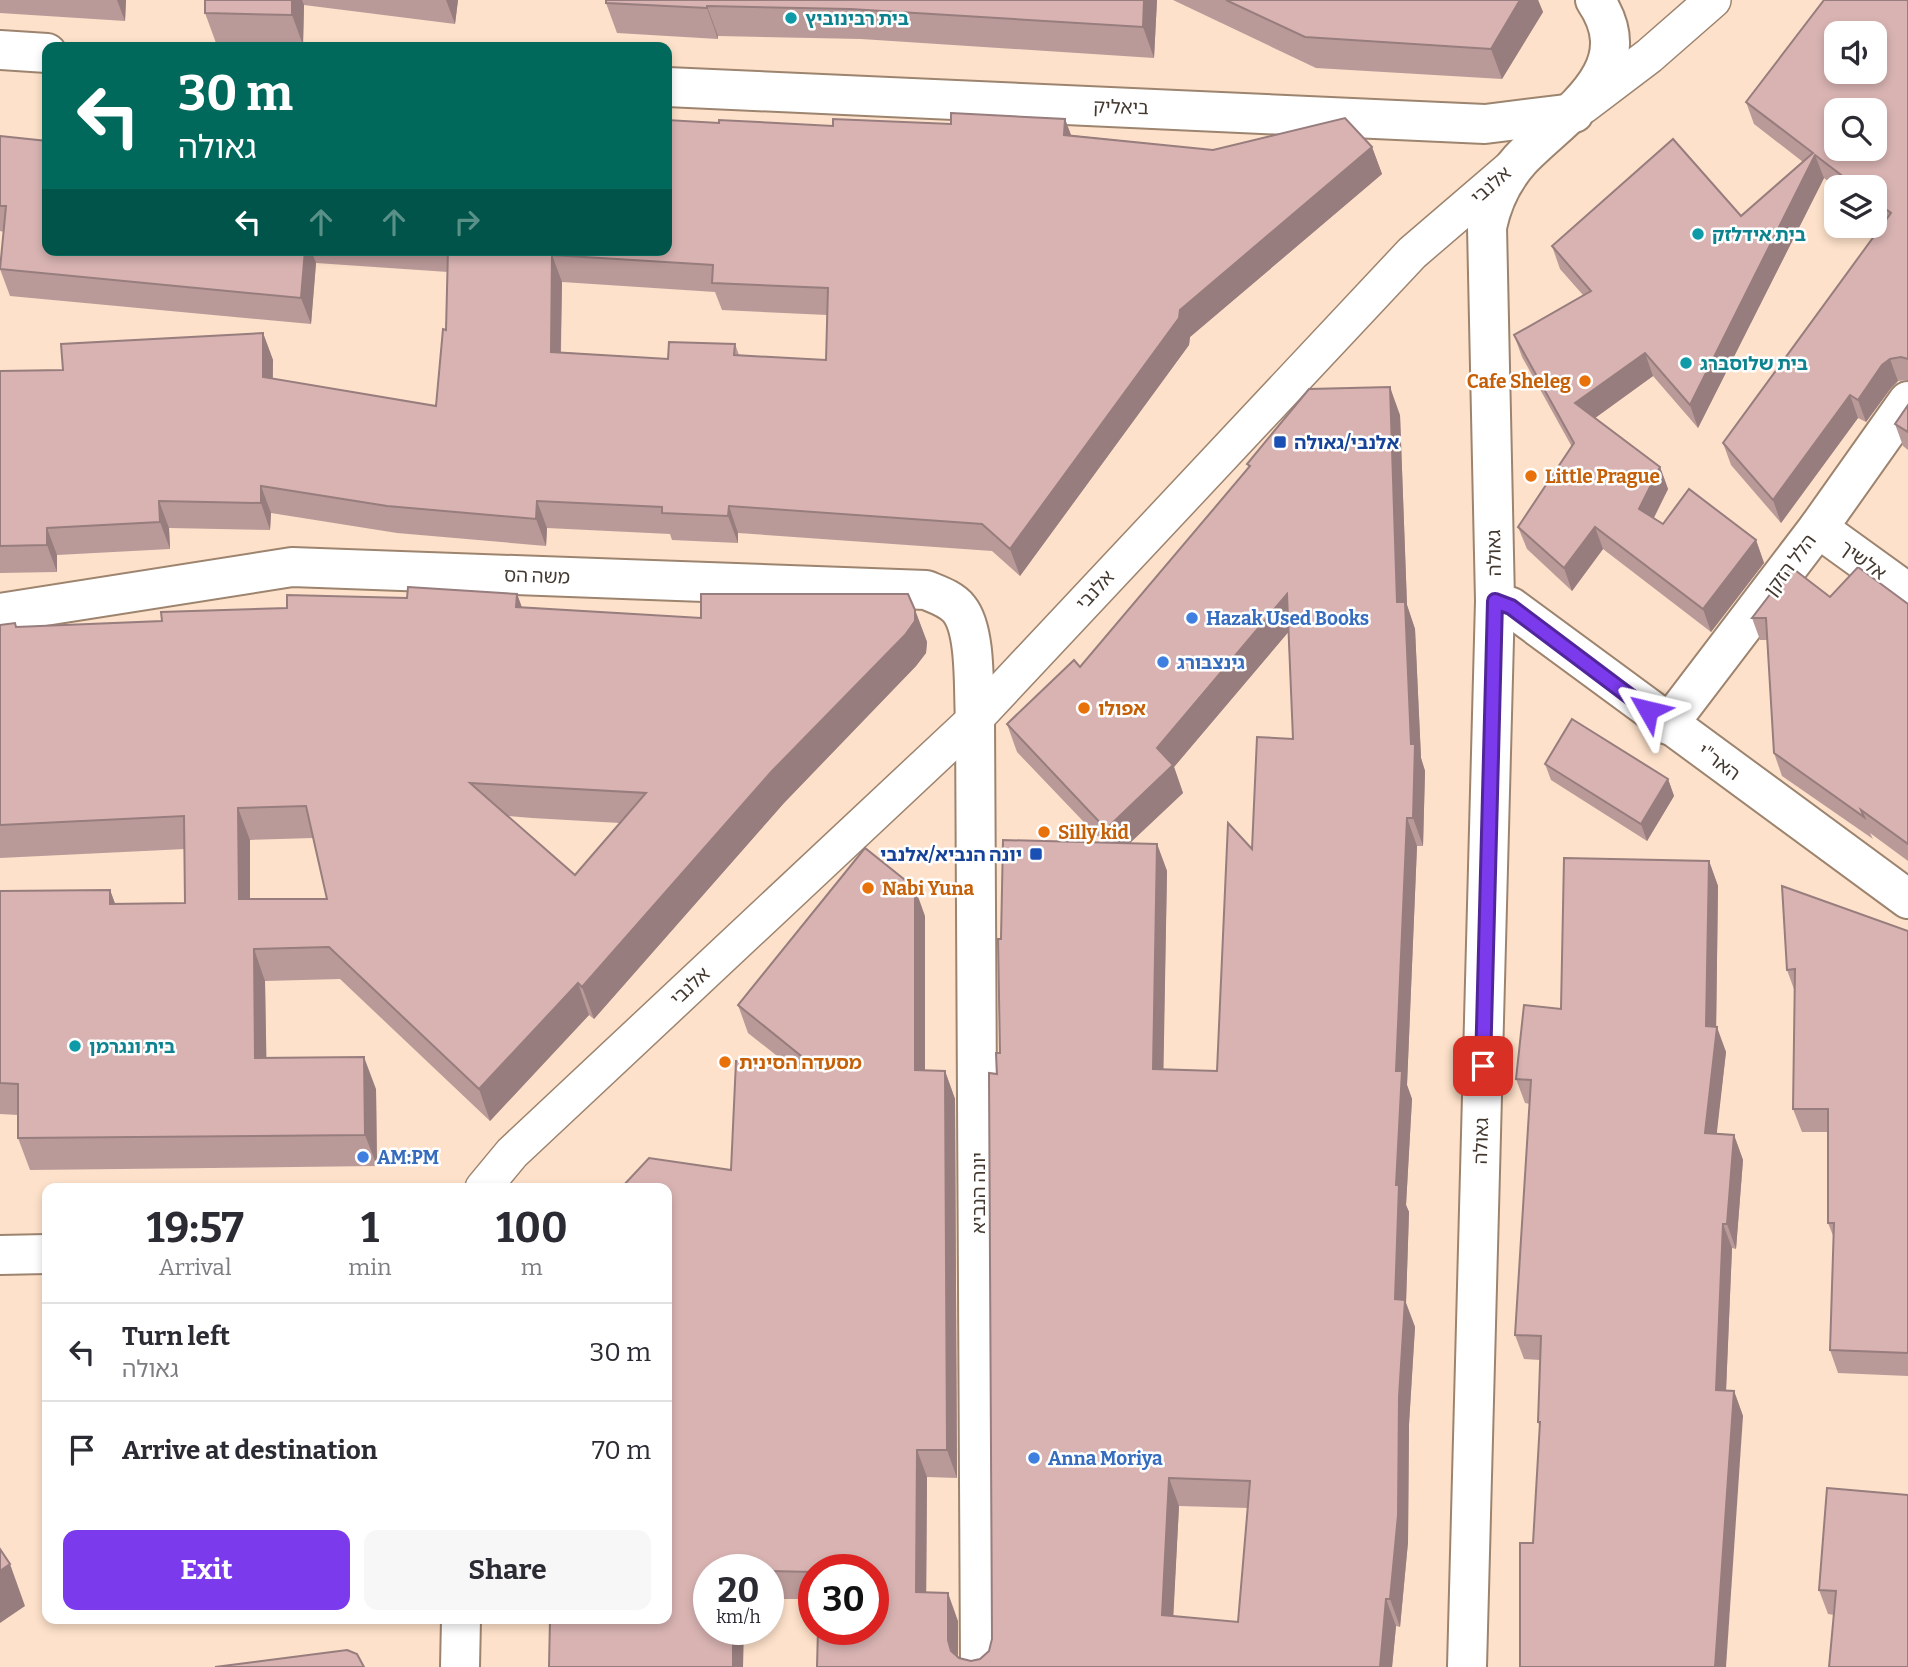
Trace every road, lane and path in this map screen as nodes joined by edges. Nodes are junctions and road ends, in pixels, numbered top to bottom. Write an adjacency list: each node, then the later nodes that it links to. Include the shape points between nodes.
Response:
1 (1595, 0): 6 (street, via 1608,31 1609,51 1589,96)
2 (1713, 0): 6 (street, אלנבי)
3 (0, 50): 4 (street)
4 (42, 53)
5 (672, 87): 6 (street, ביאליק, via 1485,124)
6 (1574, 113): 7 (street, אלנבי)
7 (1520, 161): 11 (street, גאולה, via 1495,200 1487,227); 13 (street, אלנבי, via 1412,253)
8 (1908, 401): 9 (street, הלל הזקן)
9 (1818, 528): 10 (street, אלשיך); 14 (street, הלל הזקן)
10 (1908, 593)
11 (1495, 601): 14 (street, האר"י, via 1511,607); 22 (street, גאולה)
12 (0, 613): 13 (street, משה הס, via 292,567 926,590 959,609 969,628)
13 (975, 719): 16 (street, אלנבי, via 512,1153); 21 (street, יונה הנביא)
14 (1668, 725): 15 (street, האר"י)
15 (1908, 899)
16 (487, 1183)
17 (42, 1254): 18 (street)
18 (0, 1255)
19 (461, 1624): 20 (street)
20 (460, 1667)
21 (980, 1667)
22 (1467, 1667)

